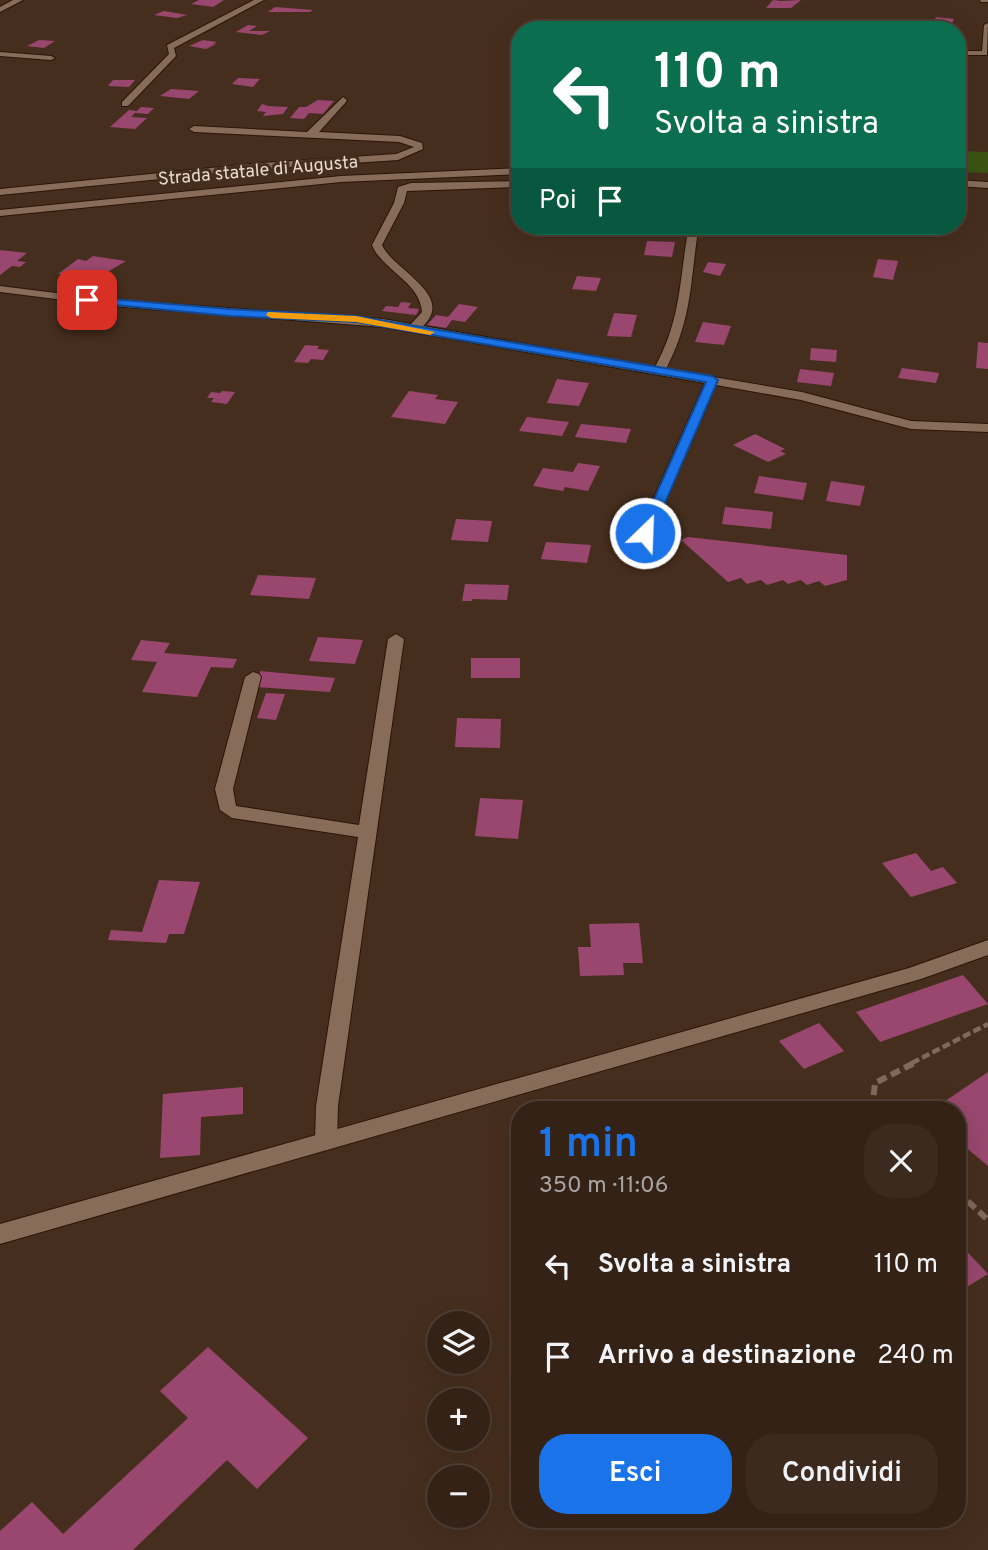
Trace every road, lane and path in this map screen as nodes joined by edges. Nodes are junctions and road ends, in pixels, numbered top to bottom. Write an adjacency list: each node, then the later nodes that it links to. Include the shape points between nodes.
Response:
1 (19, 0): 3 (street)
2 (260, 0): 9 (street, via 170,47 173,54)
3 (0, 10)
4 (988, 25): 5 (lane, via 987,50)
5 (966, 53)
6 (0, 54): 7 (street)
7 (51, 58)
8 (343, 100): 11 (street)
9 (125, 104)
10 (194, 129): 11 (street)
11 (310, 134): 19 (street, via 400,139 419,145 398,157)
12 (511, 164): 20 (street, Strada statale di Augusta, via 312,174)
13 (511, 171): 21 (street, Strada statale di Augusta, via 341,179)
14 (966, 177): 15 (street)
15 (988, 178)
16 (966, 183): 18 (street)
17 (511, 184): 24 (street, via 402,189 377,245 422,294 429,309)
18 (988, 184)
19 (0, 192)
20 (0, 205)
21 (0, 213)
22 (692, 235): 25 (street, via 684,309 675,341)
23 (0, 289): 24 (street, via 112,303 356,319)
24 (413, 329): 25 (street)
25 (659, 371): 26 (street)
26 (712, 380): 27 (street, via 802,396 911,425); 28 (street)
27 (988, 428)
28 (645, 533)
29 (396, 639): 31 (street)
30 (253, 677): 31 (street, via 224,789 229,810)
31 (366, 832): 35 (street, via 327,1106)
32 (988, 947): 35 (street, via 914,974)
33 (988, 1024): 34 (path, via 875,1083)
34 (873, 1101)
35 (326, 1141): 38 (street)
36 (966, 1199): 37 (path)
37 (988, 1220)
38 (0, 1234)

